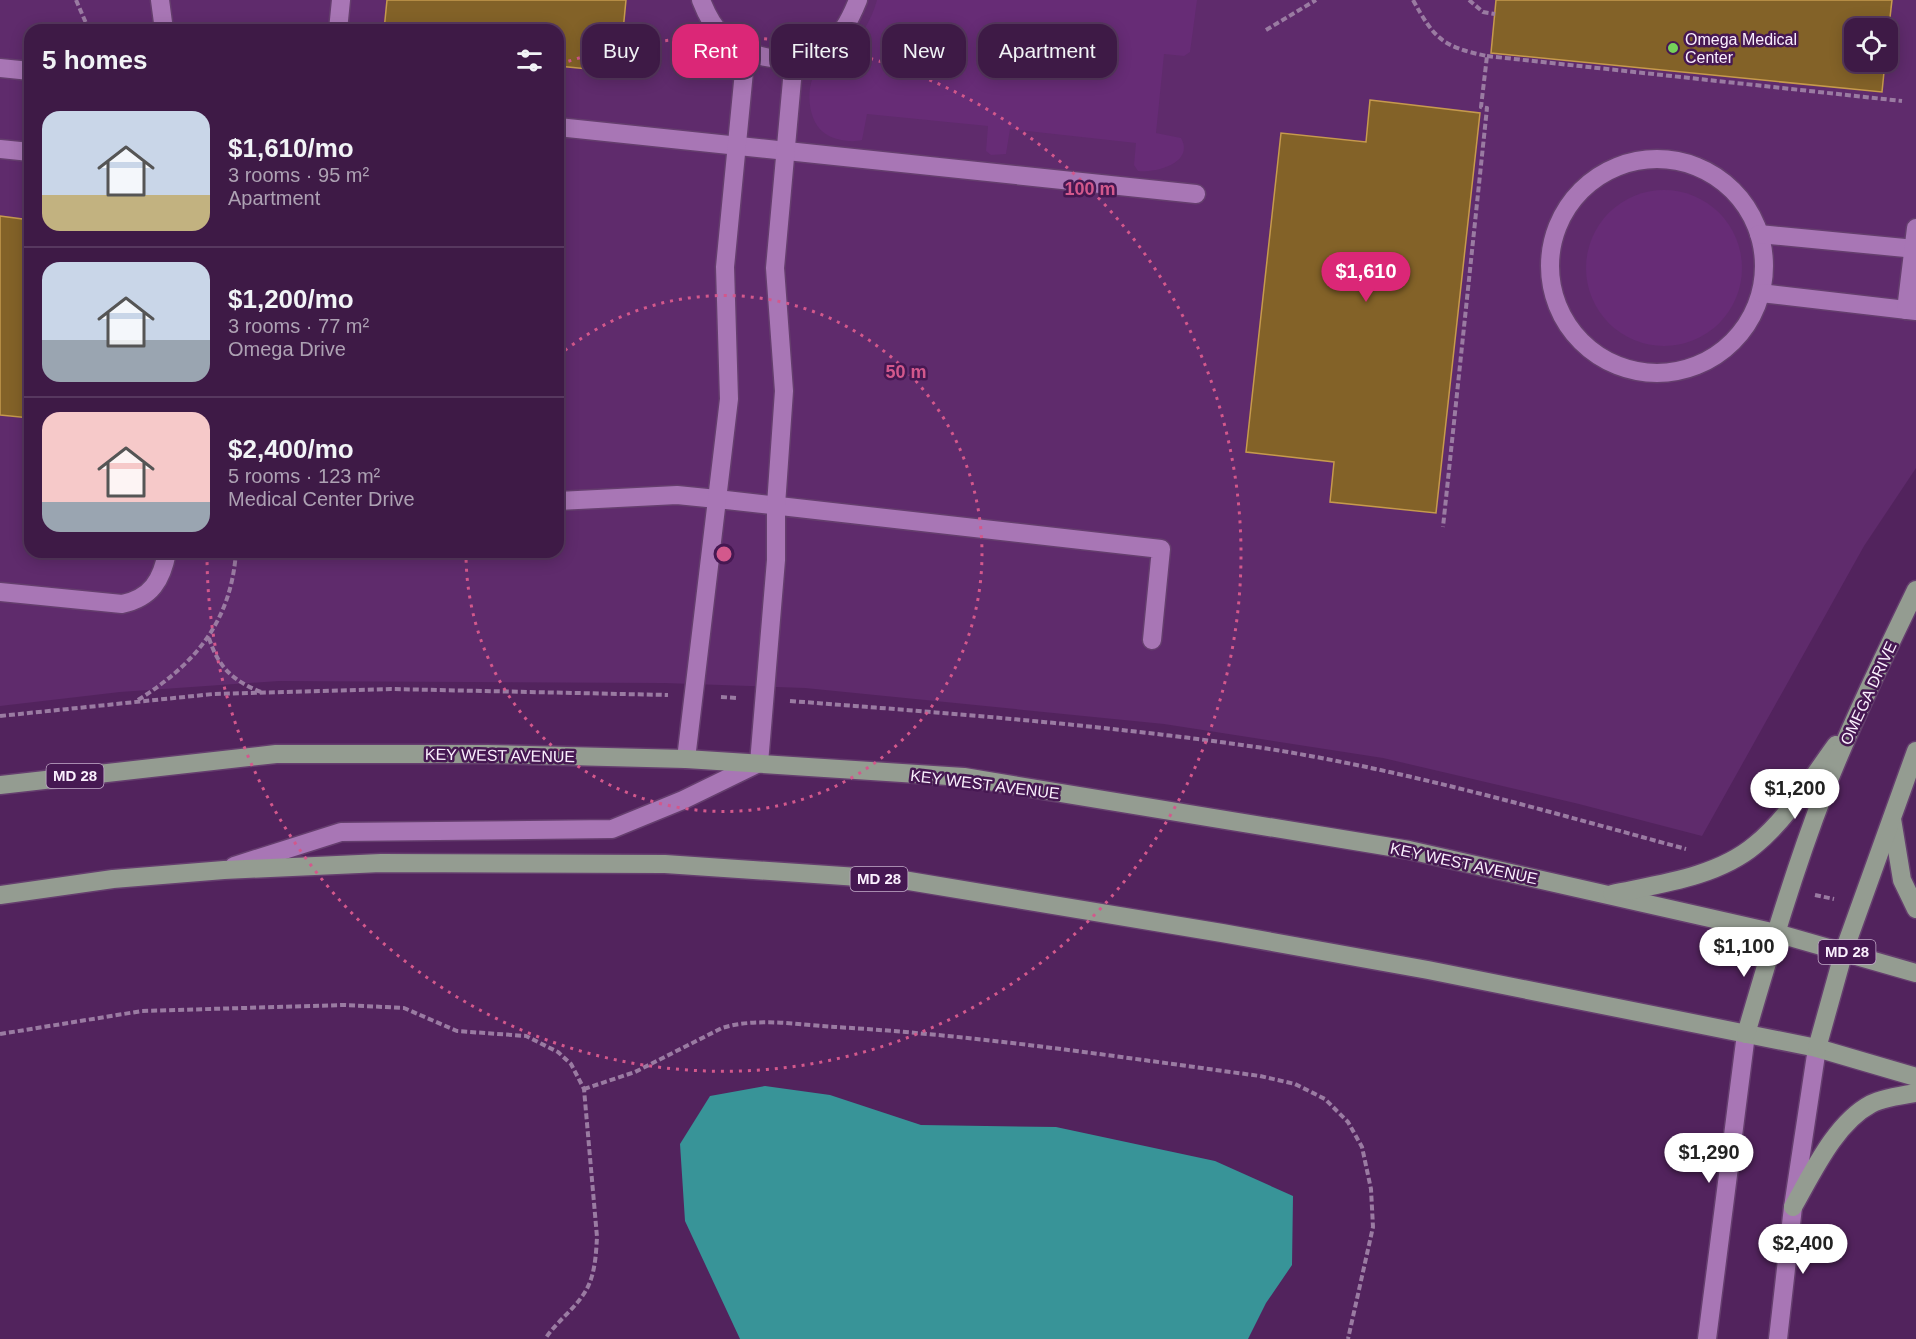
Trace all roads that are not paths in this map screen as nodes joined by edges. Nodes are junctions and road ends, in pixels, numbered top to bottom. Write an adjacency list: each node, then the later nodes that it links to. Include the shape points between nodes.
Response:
1 (160, 0): 5 (street)
2 (341, 0): 6 (street)
3 (701, 0): 7 (street)
4 (858, 0): 8 (street)
5 (163, 24)
6 (339, 24)
7 (712, 24)
8 (848, 24)
9 (0, 68): 10 (street)
10 (24, 70)
11 (743, 78): 14 (street)
12 (792, 78): 17 (street)
13 (564, 128): 14 (street)
14 (735, 147): 17 (street); 24 (street, via 725,267 729,399)
15 (0, 149): 16 (street)
16 (24, 151)
17 (784, 152): 18 (street); 26 (street, via 775,268 784,391)
18 (1196, 194)
19 (1916, 228): 21 (street)
20 (1759, 234): 21 (street); 22 (street, via 1765,256); 22 (street, via 1736,193 1708,171 1672,159 1639,160 1604,172 1576,195 1555,230 1549,267 1555,300 1571,331 1588,348 1620,367 1658,373 1696,366 1725,349 1747,325)
21 (1915, 249): 23 (street)
22 (1761, 293): 23 (street)
23 (1911, 310)
24 (717, 499): 25 (street, via 678,495); 26 (street); 33 (street)
25 (564, 501)
26 (776, 505): 30 (street, via 1161,549); 34 (street, via 776,560)
27 (165, 558): 29 (street, via 159,580 149,594 137,601 122,604)
28 (1916, 590): 31 (main road, OMEGA DRIVE)
29 (0, 592)
30 (1152, 640)
31 (1853, 721): 39 (main road, via 1787,812 1754,846 1722,864 1674,881); 41 (main road, OMEGA DRIVE, via 1824,792)
32 (1916, 751): 36 (main road)
33 (686, 759): 34 (main road, KEY WEST AVENUE / MD 28); 35 (main road, KEY WEST AVENUE / MD 28, via 276,754)
34 (759, 763): 37 (street, via 612,829 341,832); 39 (main road, KEY WEST AVENUE / MD 28, via 964,777 1409,850)
35 (0, 785)
36 (1892, 814): 40 (main road, via 1902,880); 42 (main road)
37 (224, 870): 38 (main road, MD 28, via 113,879); 44 (main road, MD 28, via 381,863 666,864 903,880 1417,968)
38 (0, 895)
39 (1607, 895): 41 (main road, KEY WEST AVENUE / MD 28)
40 (1916, 909)
41 (1776, 933): 42 (main road, KEY WEST AVENUE / MD 28); 44 (main road, OMEGA DRIVE)
42 (1844, 951): 43 (main road, KEY WEST AVENUE / MD 28); 45 (main road)
43 (1916, 974)
44 (1746, 1034): 45 (main road, MD 28); 49 (street)
45 (1817, 1048): 46 (main road, MD 28); 48 (street)
46 (1916, 1077)
47 (1916, 1093): 48 (main road, via 1871,1104 1850,1121 1826,1147)
48 (1793, 1207): 50 (street)
49 (1707, 1339)
50 (1778, 1339)

